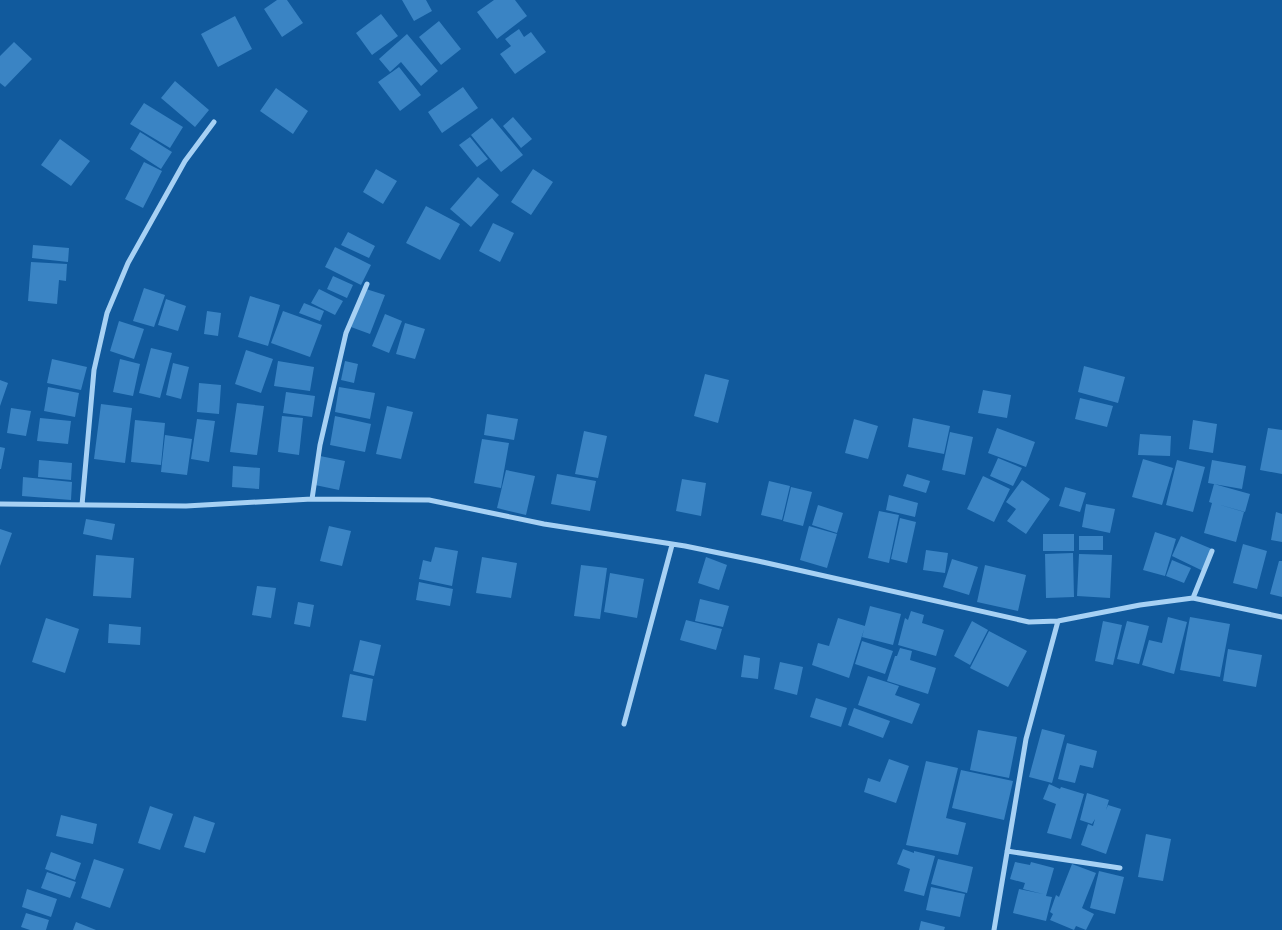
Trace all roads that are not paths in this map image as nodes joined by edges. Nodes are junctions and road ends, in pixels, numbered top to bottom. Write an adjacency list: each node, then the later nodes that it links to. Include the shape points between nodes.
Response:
1 (214, 122): 5 (street, via 185,161 128,263 107,313 94,370)
2 (367, 284): 3 (street, via 346,333 320,444)
3 (312, 499): 5 (street, via 186,506); 6 (street, via 429,500 544,524)
4 (0, 504): 5 (street)
5 (82, 505)
6 (672, 544): 10 (street, via 1029,622); 11 (street)
7 (1212, 550): 8 (street)
8 (1193, 598): 9 (street); 10 (street)
9 (1282, 617)
10 (1058, 621): 12 (street, via 1026,739)
11 (624, 724)
12 (1007, 850): 13 (street); 14 (street)
13 (1120, 868)
14 (994, 930)

